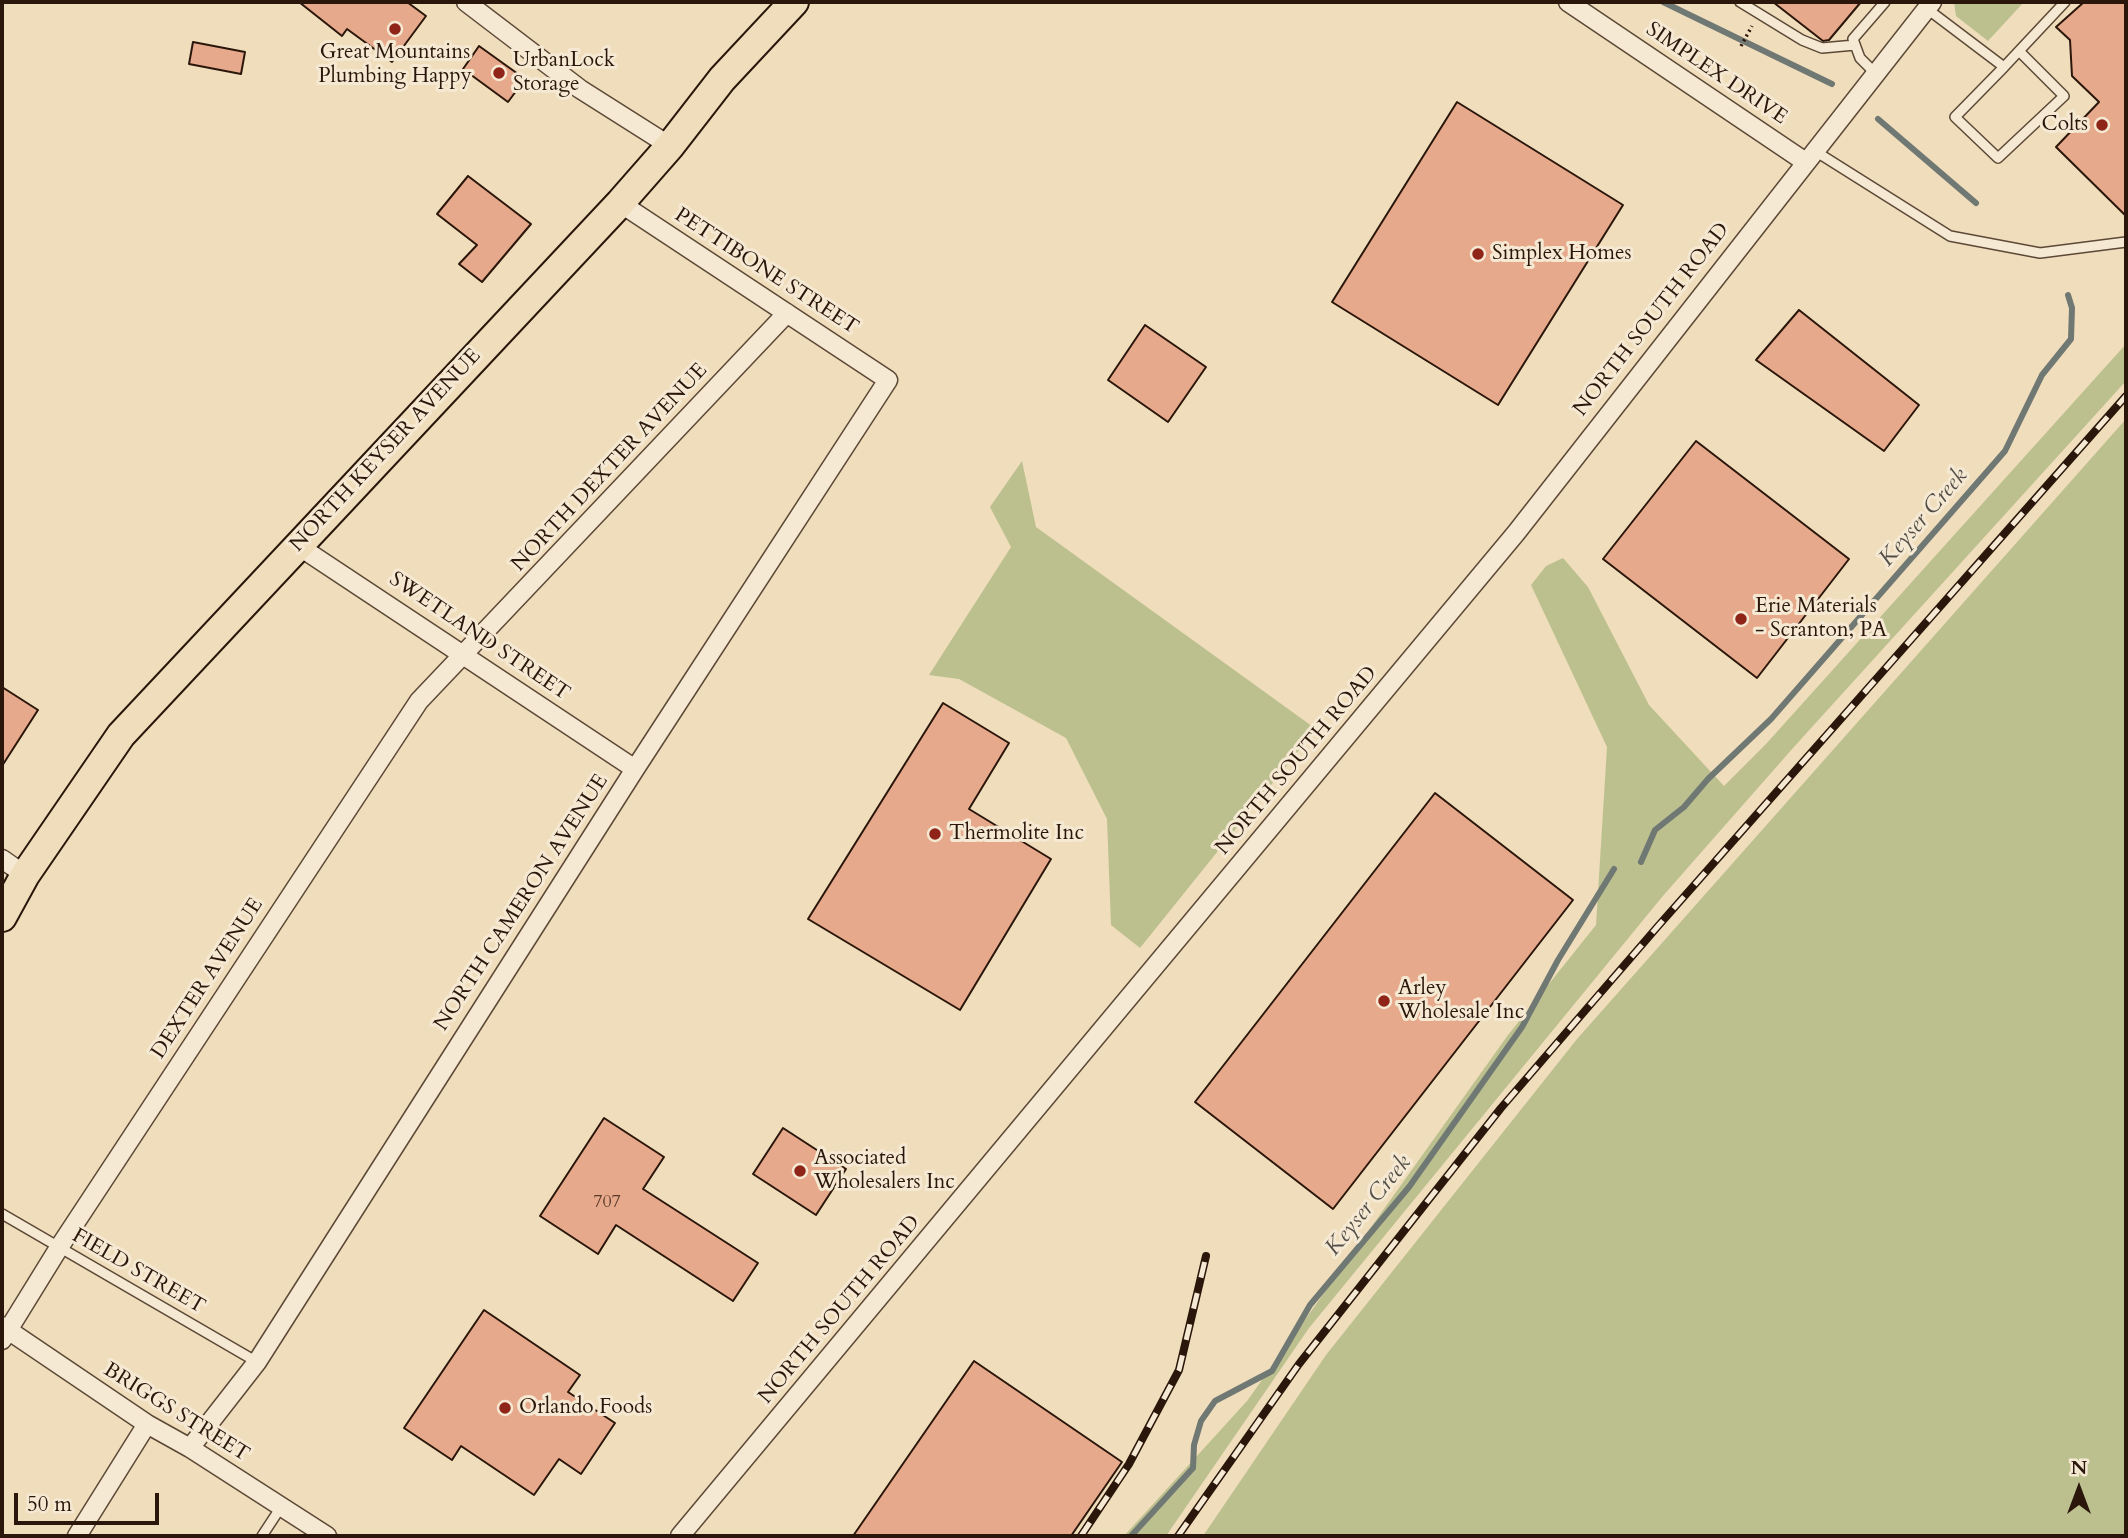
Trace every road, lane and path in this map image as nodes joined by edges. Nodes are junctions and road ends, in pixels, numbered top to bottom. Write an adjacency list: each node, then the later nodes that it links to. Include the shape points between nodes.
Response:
1 (466, 2): 14 (street, via 580,89)
2 (794, 2): 14 (main road, NORTH KEYSER AVENUE, via 722,79)
3 (1568, 2): 15 (street, SIMPLEX DRIVE)
4 (1740, 2): 9 (lane, via 1822,48)
5 (1885, 2): 9 (lane, via 1853,39)
6 (2065, 2): 11 (lane)
7 (1929, 5): 12 (lane); 13 (street, NORTH SOUTH ROAD)
8 (1752, 27): 10 (path)
9 (1855, 45): 13 (lane, via 1860,58)
10 (1741, 46)
11 (2019, 51): 12 (lane); 12 (lane, via 2064,96 1998,158 1955,117)
12 (2004, 67)
13 (1875, 72): 15 (street, NORTH SOUTH ROAD)
14 (670, 146): 16 (main road, NORTH KEYSER AVENUE)
15 (1809, 156): 17 (lane, via 1950,236 2040,253); 36 (street, NORTH SOUTH ROAD, via 1507,544)
16 (620, 203): 18 (street, PETTIBONE STREET); 20 (main road, NORTH KEYSER AVENUE)
17 (2126, 242)
18 (787, 313): 19 (street, PETTIBONE STREET); 21 (street, NORTH DEXTER AVENUE)
19 (888, 380): 22 (street, NORTH CAMERON AVENUE)
20 (297, 545): 21 (street, SWETLAND STREET); 24 (main road, NORTH KEYSER AVENUE, via 121,735)
21 (466, 654): 22 (street, SWETLAND STREET); 27 (street, DEXTER AVENUE, via 419,701)
22 (635, 769): 29 (street, NORTH CAMERON AVENUE)
23 (2, 859): 24 (street)
24 (25, 875): 25 (main road, NORTH KEYSER AVENUE)
25 (2, 917)
26 (2, 1214): 27 (lane, FIELD STREET)
27 (60, 1246): 28 (street, DEXTER AVENUE); 29 (lane, FIELD STREET)
28 (4, 1332): 30 (street, BRIGGS STREET)
29 (257, 1362): 31 (street, NORTH CAMERON AVENUE)
30 (147, 1424): 31 (street, BRIGGS STREET); 33 (street)
31 (190, 1448): 32 (street, BRIGGS STREET)
32 (281, 1507): 34 (lane); 35 (street, BRIGGS STREET)
33 (77, 1536)
34 (262, 1536)
35 (327, 1536)
36 (680, 1536)

